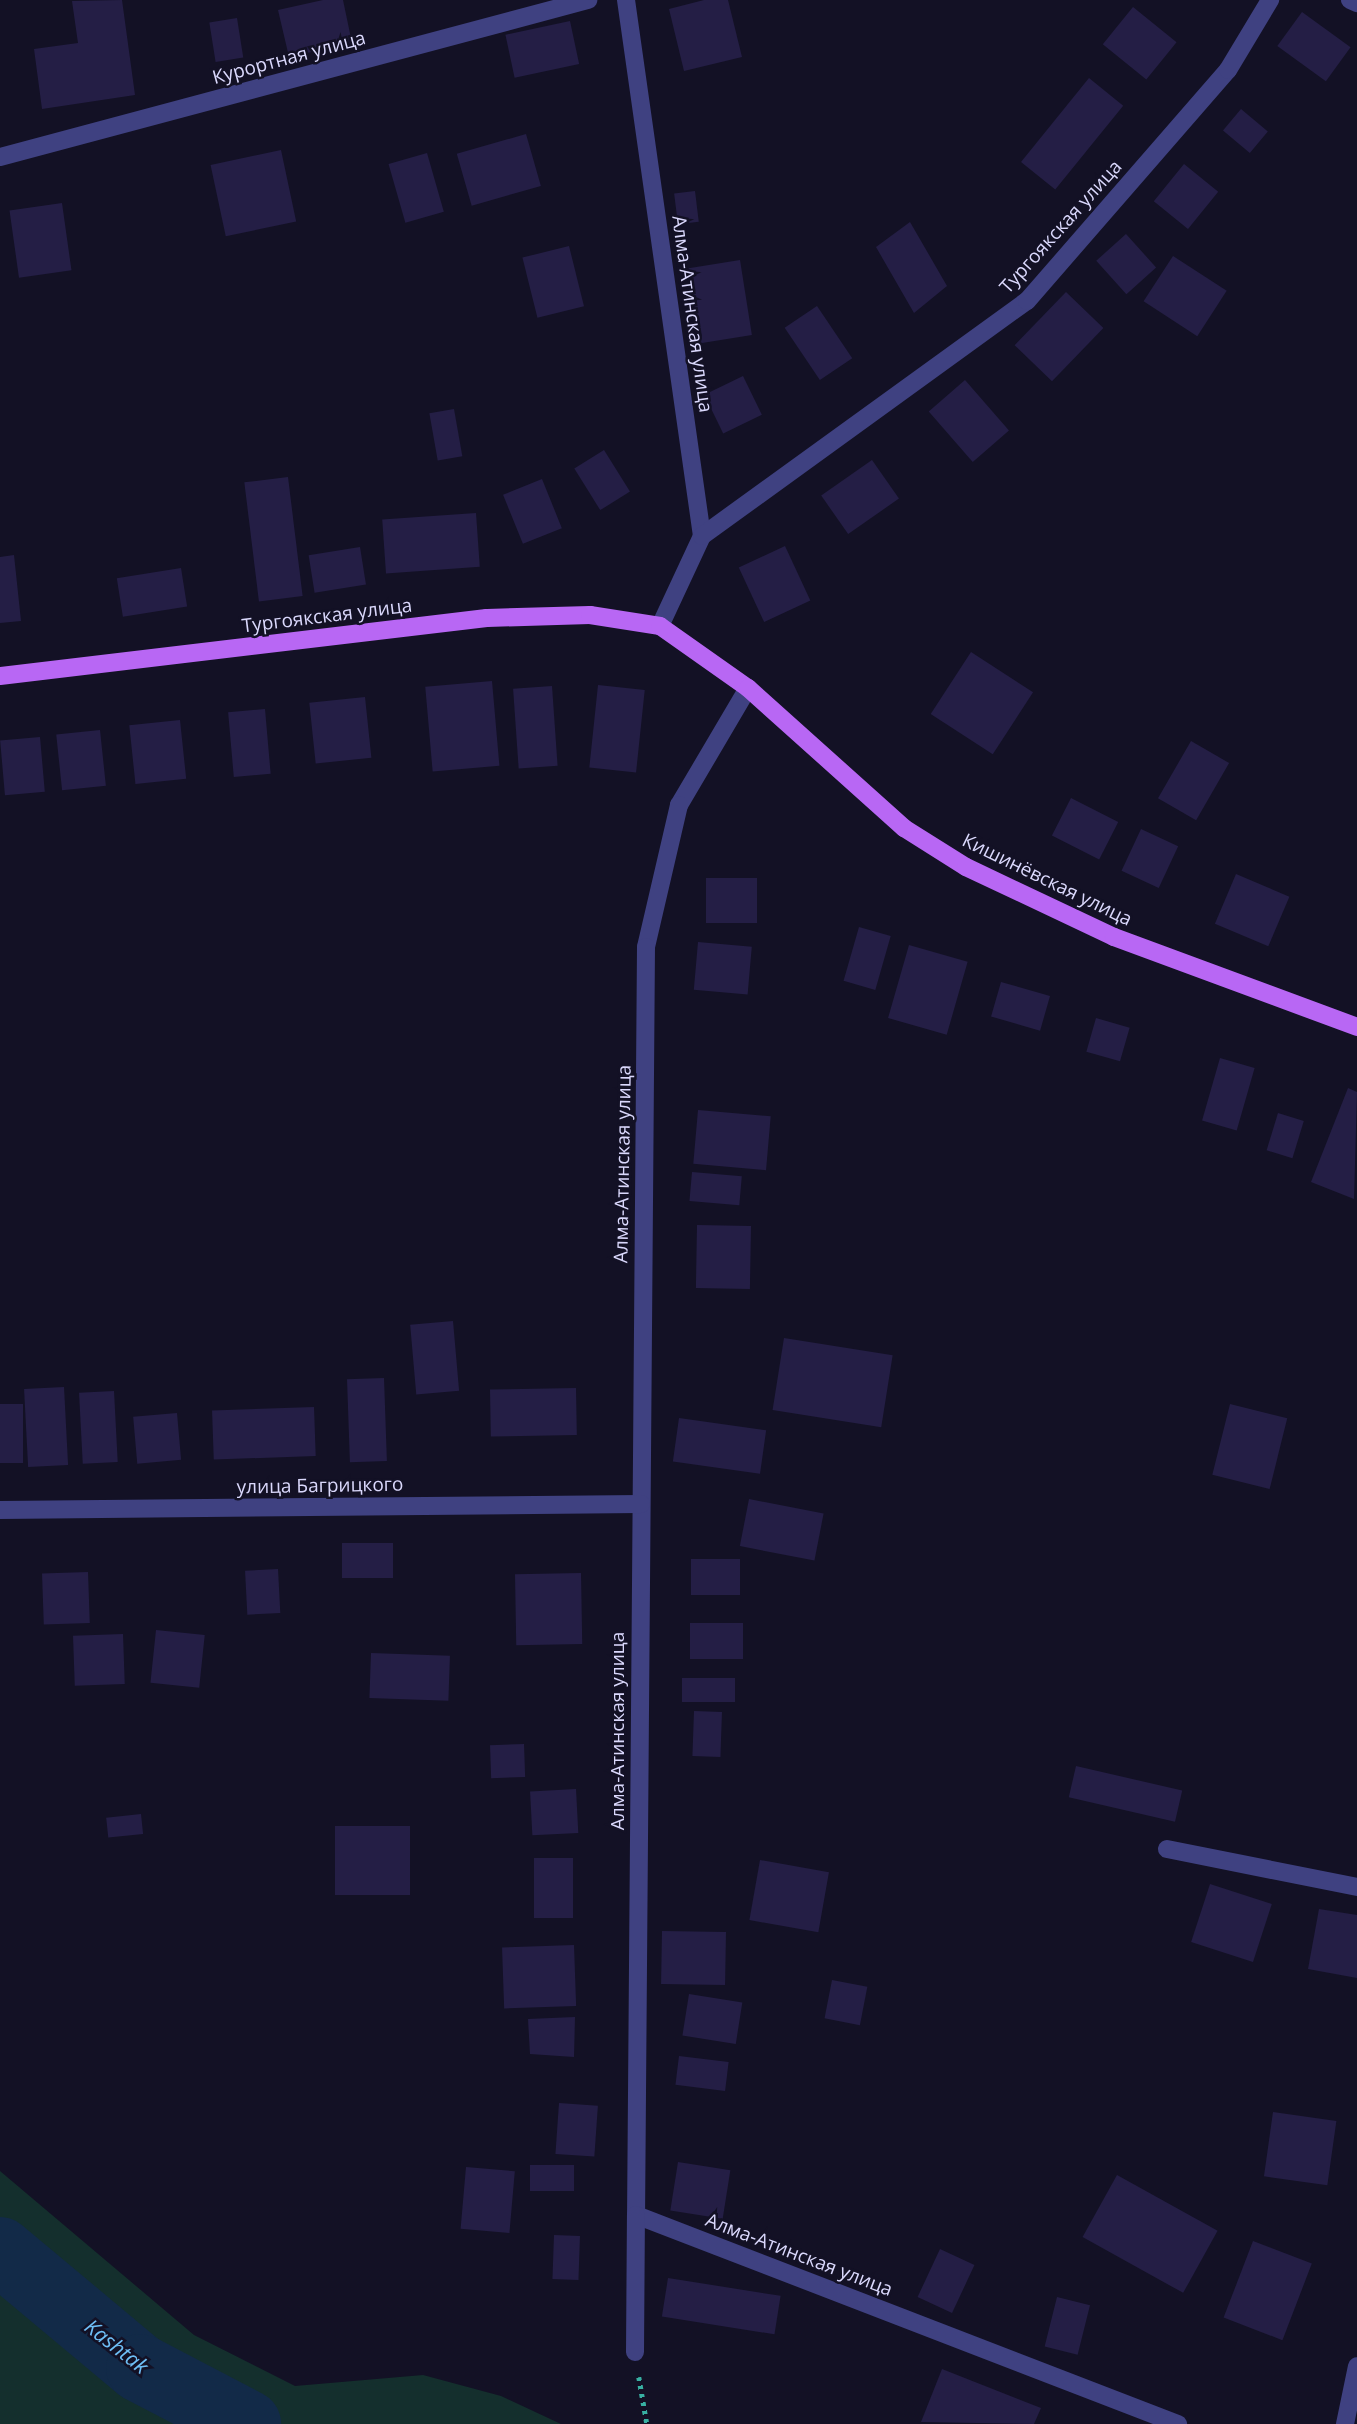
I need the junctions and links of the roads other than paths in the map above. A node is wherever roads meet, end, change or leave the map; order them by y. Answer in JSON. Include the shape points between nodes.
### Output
{"nodes":[{"id":1,"x":588,"y":0,"type":"edge"},
{"id":2,"x":626,"y":0,"type":"edge"},
{"id":3,"x":1270,"y":0,"type":"edge"},
{"id":4,"x":1350,"y":0,"type":"edge"},
{"id":5,"x":1357,"y":4,"type":"edge"},
{"id":6,"x":0,"y":157,"type":"edge"},
{"id":7,"x":702,"y":536,"type":"junction"},
{"id":8,"x":660,"y":626,"type":"junction"},
{"id":9,"x":0,"y":676,"type":"edge"},
{"id":10,"x":748,"y":688,"type":"junction"},
{"id":11,"x":1357,"y":1027,"type":"edge"},
{"id":12,"x":641,"y":1504,"type":"junction"},
{"id":13,"x":0,"y":1510,"type":"edge"},
{"id":14,"x":1167,"y":1849,"type":"dead end"},
{"id":15,"x":1357,"y":1887,"type":"edge"},
{"id":16,"x":636,"y":2215,"type":"junction"},
{"id":17,"x":635,"y":2352,"type":"road end"},
{"id":18,"x":1357,"y":2366,"type":"edge"},
{"id":19,"x":1178,"y":2424,"type":"edge"},
{"id":20,"x":1345,"y":2424,"type":"edge"}],
"edges":[{"from":1,"to":6,"type":"street","name":"Курортная улица"},
{"from":2,"to":7,"type":"street","name":"Алма-Атинская улица"},
{"from":3,"to":7,"type":"street","name":"Тургоякская улица","via":[[1228,70],[1027,301]]},
{"from":4,"to":5,"type":"street"},
{"from":7,"to":8,"type":"street"},
{"from":8,"to":9,"type":"main road","name":"Тургоякская улица","via":[[590,615],[487,618]]},
{"from":8,"to":10,"type":"main road","name":"Кишинёвская улица"},
{"from":10,"to":11,"type":"main road","name":"Кишинёвская улица","via":[[904,828],[966,867],[1114,937]]},
{"from":10,"to":12,"type":"street","name":"Алма-Атинская улица","via":[[679,805],[646,947]]},
{"from":12,"to":13,"type":"street","name":"улица Багрицкого"},
{"from":12,"to":16,"type":"street","name":"Алма-Атинская улица"},
{"from":14,"to":15,"type":"street"},
{"from":16,"to":17,"type":"street"},
{"from":16,"to":19,"type":"street","name":"Алма-Атинская улица"},
{"from":18,"to":20,"type":"street"}]}
